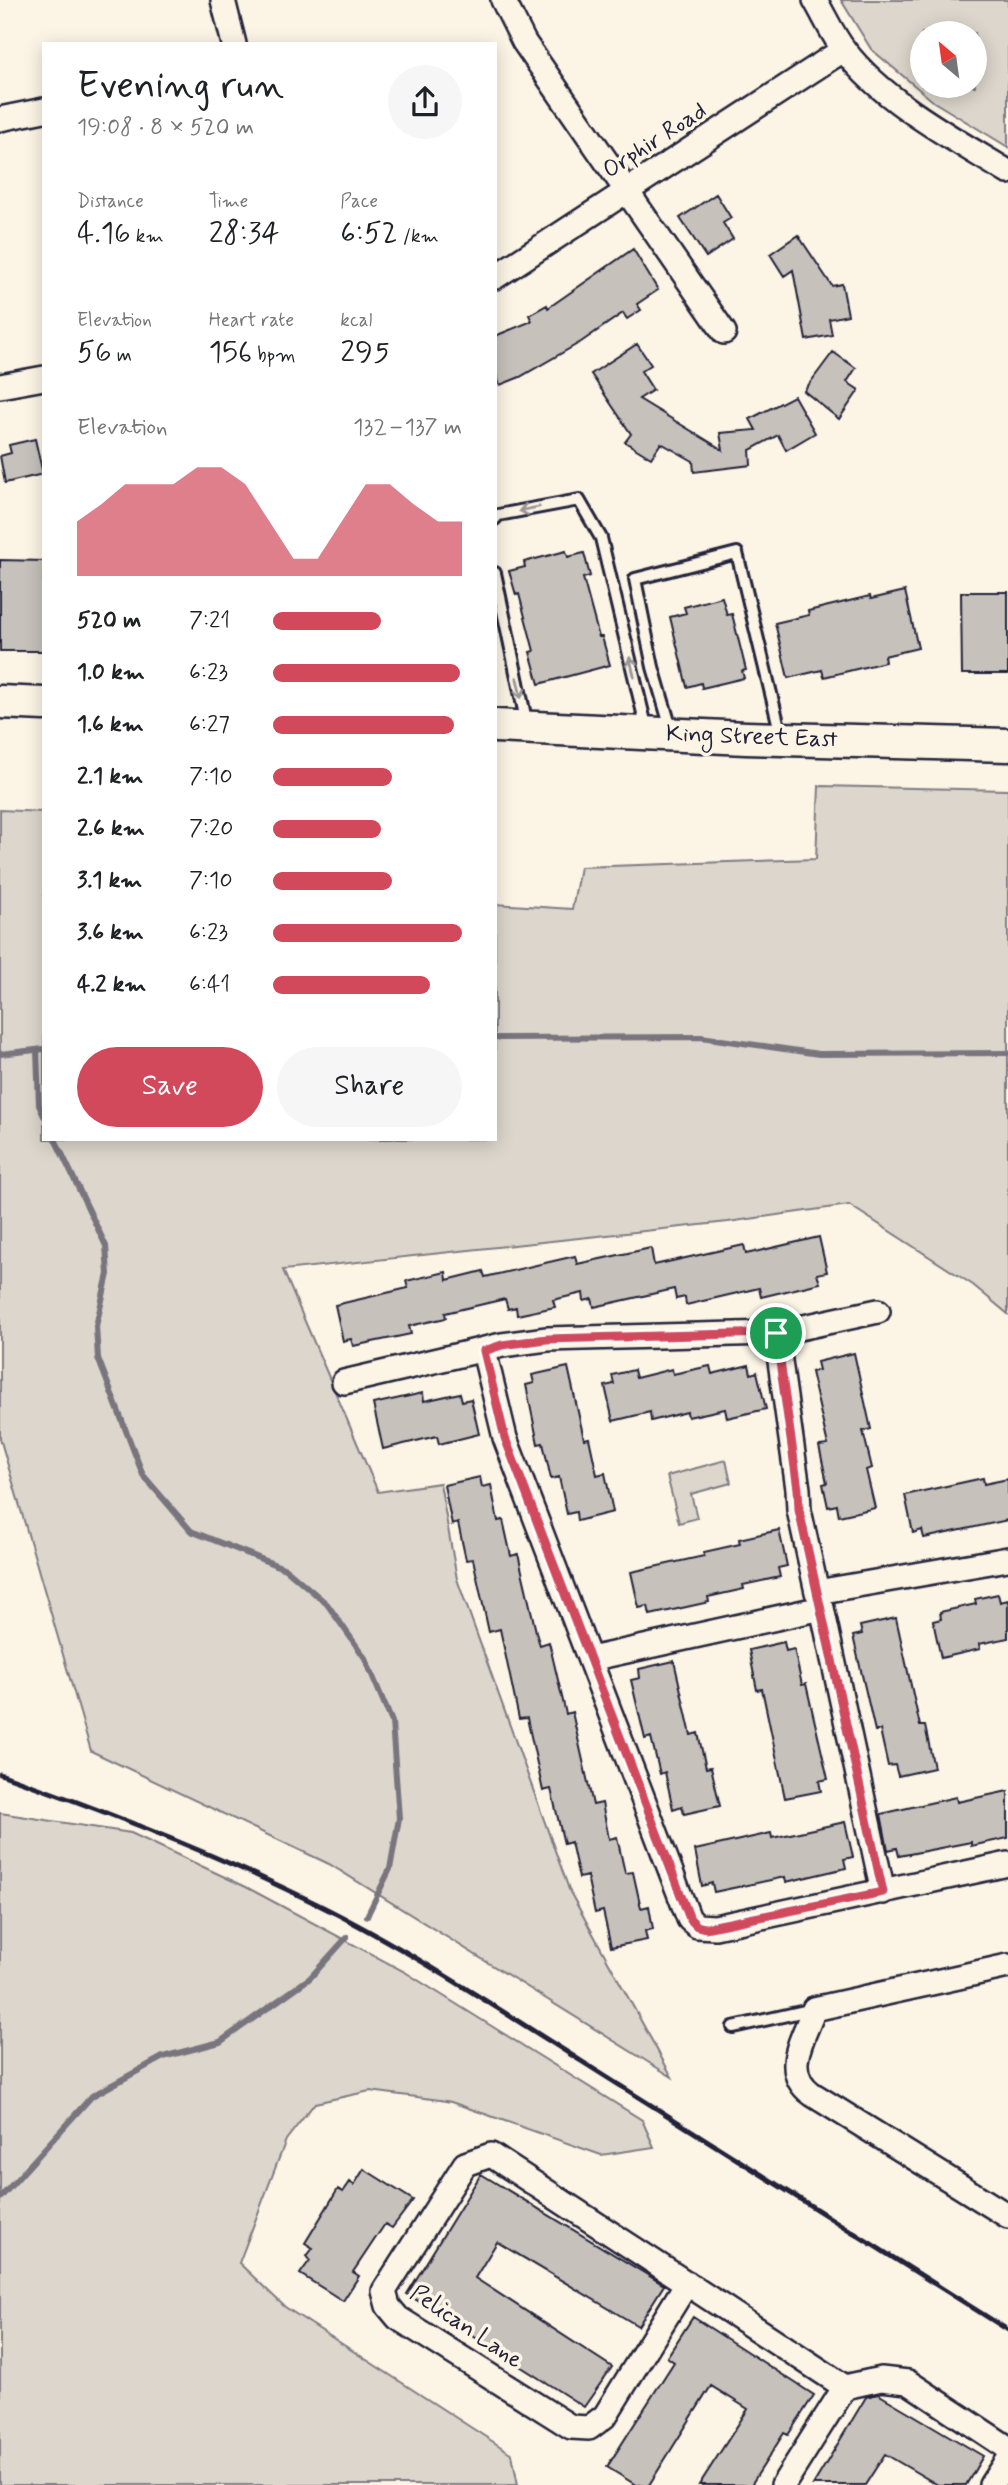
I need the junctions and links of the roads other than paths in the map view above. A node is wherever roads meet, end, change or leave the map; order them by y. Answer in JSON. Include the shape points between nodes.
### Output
{"nodes":[{"id":1,"x":223,"y":0,"type":"edge"},
{"id":2,"x":503,"y":0,"type":"edge"},
{"id":3,"x":815,"y":0,"type":"edge"},
{"id":4,"x":234,"y":42,"type":"edge"},
{"id":5,"x":843,"y":50,"type":"junction"},
{"id":6,"x":42,"y":110,"type":"edge"},
{"id":7,"x":0,"y":119,"type":"edge"},
{"id":8,"x":1008,"y":172,"type":"edge"},
{"id":9,"x":625,"y":192,"type":"junction"},
{"id":10,"x":497,"y":275,"type":"edge"},
{"id":11,"x":724,"y":332,"type":"dead end"},
{"id":12,"x":42,"y":378,"type":"edge"},
{"id":13,"x":0,"y":387,"type":"edge"},
{"id":14,"x":497,"y":516,"type":"edge"},
{"id":15,"x":497,"y":583,"type":"edge"},
{"id":16,"x":0,"y":702,"type":"edge"},
{"id":17,"x":42,"y":704,"type":"edge"},
{"id":18,"x":497,"y":726,"type":"edge"},
{"id":19,"x":527,"y":727,"type":"junction"},
{"id":20,"x":660,"y":734,"type":"junction"},
{"id":21,"x":782,"y":738,"type":"junction"},
{"id":22,"x":1008,"y":745,"type":"edge"},
{"id":23,"x":878,"y":1311,"type":"dead end"},
{"id":24,"x":776,"y":1333,"type":"junction"},
{"id":25,"x":484,"y":1351,"type":"junction"},
{"id":26,"x":344,"y":1382,"type":"dead end"},
{"id":27,"x":1008,"y":1559,"type":"edge"},
{"id":28,"x":819,"y":1600,"type":"junction"},
{"id":29,"x":590,"y":1659,"type":"junction"},
{"id":30,"x":1008,"y":1864,"type":"edge"},
{"id":31,"x":883,"y":1892,"type":"junction"},
{"id":32,"x":1008,"y":1966,"type":"edge"},
{"id":33,"x":814,"y":2009,"type":"junction"},
{"id":34,"x":733,"y":2027,"type":"dead end"},
{"id":35,"x":1008,"y":2216,"type":"edge"},
{"id":36,"x":687,"y":2283,"type":"junction"},
{"id":37,"x":845,"y":2387,"type":"junction"},
{"id":38,"x":1008,"y":2448,"type":"edge"},
{"id":39,"x":1008,"y":2459,"type":"edge"},
{"id":40,"x":783,"y":2485,"type":"edge"},
{"id":41,"x":991,"y":2485,"type":"edge"}],
"edges":[{"from":1,"to":4,"type":"street"},
{"from":2,"to":9,"type":"street","via":[[524,42]]},
{"from":3,"to":5,"type":"street"},
{"from":5,"to":8,"type":"street","via":[[863,73],[917,115]]},
{"from":5,"to":9,"type":"street","name":"Orphir Road"},
{"from":6,"to":7,"type":"street"},
{"from":9,"to":10,"type":"street","name":"Orphir Road"},
{"from":9,"to":11,"type":"street"},
{"from":12,"to":13,"type":"street"},
{"from":20,"to":14,"type":"lane","one_way":true,"via":[[601,538],[579,500]]},
{"from":15,"to":19,"type":"lane","one_way":true},
{"from":16,"to":17,"type":"main road"},
{"from":18,"to":19,"type":"main road","name":"King Street East"},
{"from":19,"to":20,"type":"main road","name":"King Street East"},
{"from":20,"to":21,"type":"main road","name":"King Street East"},
{"from":20,"to":21,"type":"lane","via":[[653,667],[635,579],[737,553]]},
{"from":21,"to":22,"type":"main road","name":"King Street East"},
{"from":23,"to":24,"type":"street"},
{"from":24,"to":25,"type":"street","via":[[547,1339]]},
{"from":24,"to":28,"type":"street","via":[[799,1510]]},
{"from":25,"to":26,"type":"street"},
{"from":25,"to":29,"type":"street","via":[[505,1438]]},
{"from":27,"to":28,"type":"street"},
{"from":28,"to":29,"type":"street"},
{"from":28,"to":31,"type":"street"},
{"from":29,"to":31,"type":"street","via":[[690,1919],[697,1926],[715,1927]]},
{"from":30,"to":31,"type":"street"},
{"from":32,"to":33,"type":"street"},
{"from":33,"to":34,"type":"lane"},
{"from":33,"to":35,"type":"street","via":[[794,2067],[799,2082]]},
{"from":36,"to":36,"type":"street","name":"Pelican Lane","via":[[491,2154],[465,2164],[384,2291],[398,2318],[571,2427],[589,2428],[605,2416]]},
{"from":36,"to":37,"type":"street","name":"Pelican Lane"},
{"from":37,"to":38,"type":"street","via":[[881,2379],[908,2382]]},
{"from":37,"to":40,"type":"street"},
{"from":39,"to":41,"type":"street"}]}
